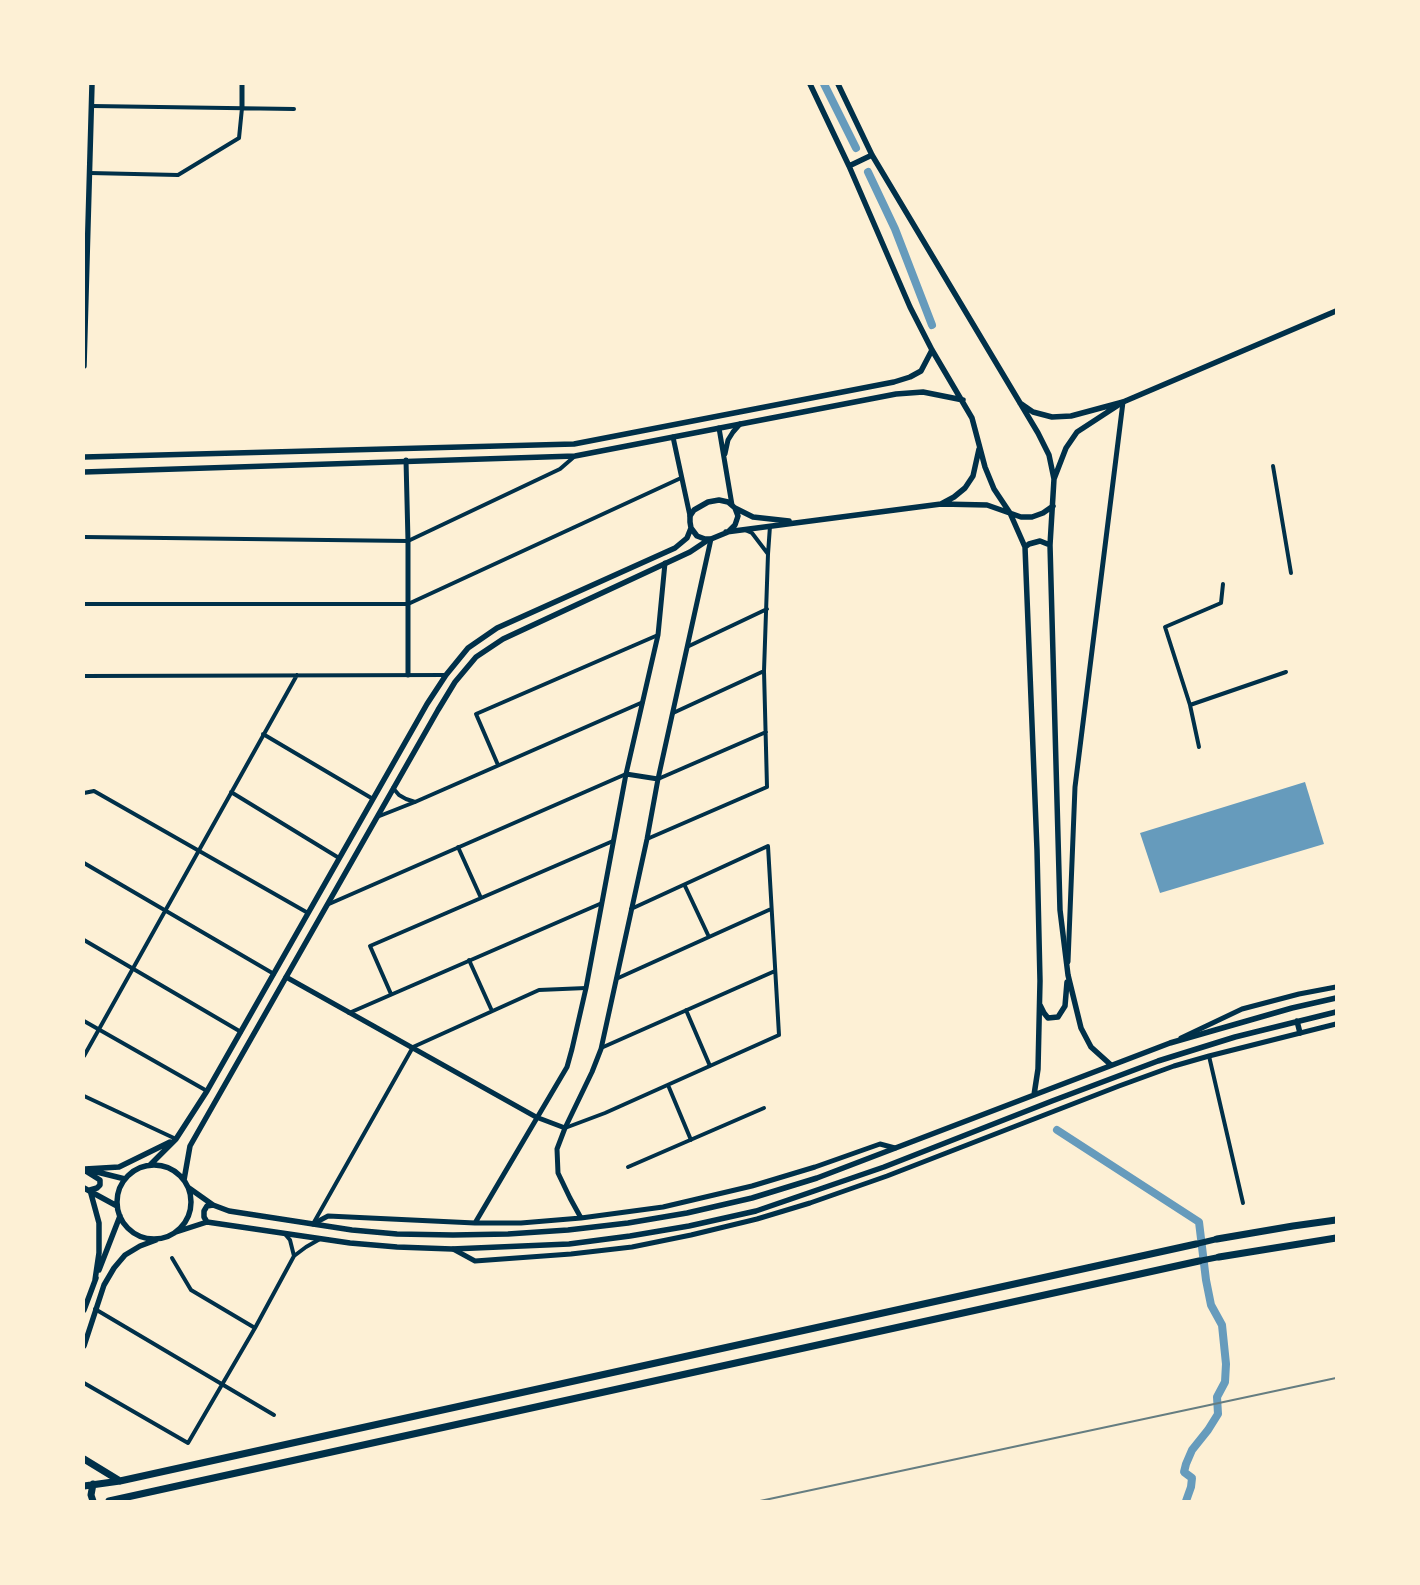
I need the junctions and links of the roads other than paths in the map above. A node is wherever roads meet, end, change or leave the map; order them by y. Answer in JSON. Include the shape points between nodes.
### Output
{"nodes":[{"id":1,"x":92,"y":84,"type":"edge"},
{"id":2,"x":242,"y":84,"type":"edge"},
{"id":3,"x":810,"y":84,"type":"edge"},
{"id":4,"x":838,"y":84,"type":"edge"},
{"id":5,"x":92,"y":106,"type":"junction"},
{"id":6,"x":242,"y":108,"type":"junction"},
{"id":7,"x":294,"y":109,"type":"dead end"},
{"id":8,"x":872,"y":155,"type":"junction"},
{"id":9,"x":849,"y":166,"type":"junction"},
{"id":10,"x":90,"y":173,"type":"junction"},
{"id":11,"x":1336,"y":311,"type":"edge"},
{"id":12,"x":932,"y":350,"type":"junction"},
{"id":13,"x":84,"y":366,"type":"edge"},
{"id":14,"x":962,"y":400,"type":"junction"},
{"id":15,"x":1018,"y":402,"type":"junction"},
{"id":16,"x":1123,"y":402,"type":"junction"},
{"id":17,"x":716,"y":417,"type":"junction"},
{"id":18,"x":740,"y":424,"type":"junction"},
{"id":19,"x":671,"y":426,"type":"junction"},
{"id":20,"x":719,"y":428,"type":"junction"},
{"id":21,"x":673,"y":437,"type":"junction"},
{"id":22,"x":979,"y":447,"type":"junction"},
{"id":23,"x":575,"y":456,"type":"junction"},
{"id":24,"x":84,"y":457,"type":"edge"},
{"id":25,"x":724,"y":457,"type":"junction"},
{"id":26,"x":406,"y":460,"type":"junction"},
{"id":27,"x":1273,"y":466,"type":"dead end"},
{"id":28,"x":84,"y":471,"type":"edge"},
{"id":29,"x":681,"y":478,"type":"junction"},
{"id":30,"x":1054,"y":479,"type":"junction"},
{"id":31,"x":941,"y":504,"type":"junction"},
{"id":32,"x":734,"y":506,"type":"junction"},
{"id":33,"x":1053,"y":506,"type":"junction"},
{"id":34,"x":1010,"y":513,"type":"junction"},
{"id":35,"x":690,"y":516,"type":"junction"},
{"id":36,"x":798,"y":522,"type":"junction"},
{"id":37,"x":770,"y":526,"type":"junction"},
{"id":38,"x":691,"y":528,"type":"junction"},
{"id":39,"x":745,"y":530,"type":"junction"},
{"id":40,"x":726,"y":532,"type":"junction"},
{"id":41,"x":84,"y":537,"type":"edge"},
{"id":42,"x":709,"y":539,"type":"junction"},
{"id":43,"x":408,"y":541,"type":"junction"},
{"id":44,"x":1050,"y":545,"type":"junction"},
{"id":45,"x":1025,"y":548,"type":"junction"},
{"id":46,"x":768,"y":554,"type":"junction"},
{"id":47,"x":661,"y":555,"type":"junction"},
{"id":48,"x":665,"y":563,"type":"junction"},
{"id":49,"x":1291,"y":573,"type":"dead end"},
{"id":50,"x":1223,"y":584,"type":"dead end"},
{"id":51,"x":84,"y":604,"type":"edge"},
{"id":52,"x":408,"y":604,"type":"junction"},
{"id":53,"x":767,"y":609,"type":"junction"},
{"id":54,"x":658,"y":635,"type":"junction"},
{"id":55,"x":688,"y":646,"type":"junction"},
{"id":56,"x":468,"y":648,"type":"junction"},
{"id":57,"x":476,"y":657,"type":"junction"},
{"id":58,"x":764,"y":671,"type":"junction"},
{"id":59,"x":1286,"y":672,"type":"dead end"},
{"id":60,"x":297,"y":674,"type":"junction"},
{"id":61,"x":408,"y":674,"type":"junction"},
{"id":62,"x":446,"y":675,"type":"junction"},
{"id":63,"x":84,"y":676,"type":"edge"},
{"id":64,"x":643,"y":702,"type":"junction"},
{"id":65,"x":1190,"y":705,"type":"junction"},
{"id":66,"x":673,"y":713,"type":"junction"},
{"id":67,"x":766,"y":732,"type":"junction"},
{"id":68,"x":263,"y":734,"type":"junction"},
{"id":69,"x":1199,"y":747,"type":"dead end"},
{"id":70,"x":498,"y":765,"type":"junction"},
{"id":71,"x":626,"y":774,"type":"junction"},
{"id":72,"x":658,"y":779,"type":"junction"},
{"id":73,"x":393,"y":788,"type":"junction"},
{"id":74,"x":231,"y":792,"type":"junction"},
{"id":75,"x":84,"y":793,"type":"edge"},
{"id":76,"x":374,"y":799,"type":"junction"},
{"id":77,"x":415,"y":802,"type":"junction"},
{"id":78,"x":377,"y":816,"type":"junction"},
{"id":79,"x":647,"y":838,"type":"junction"},
{"id":80,"x":613,"y":841,"type":"junction"},
{"id":81,"x":458,"y":847,"type":"junction"},
{"id":82,"x":198,"y":850,"type":"junction"},
{"id":83,"x":340,"y":858,"type":"junction"},
{"id":84,"x":84,"y":863,"type":"edge"},
{"id":85,"x":684,"y":886,"type":"junction"},
{"id":86,"x":481,"y":898,"type":"junction"},
{"id":87,"x":602,"y":902,"type":"junction"},
{"id":88,"x":326,"y":905,"type":"junction"},
{"id":89,"x":631,"y":909,"type":"junction"},
{"id":90,"x":771,"y":909,"type":"junction"},
{"id":91,"x":166,"y":911,"type":"junction"},
{"id":92,"x":308,"y":913,"type":"junction"},
{"id":93,"x":709,"y":937,"type":"junction"},
{"id":94,"x":84,"y":940,"type":"edge"},
{"id":95,"x":469,"y":960,"type":"junction"},
{"id":96,"x":133,"y":969,"type":"junction"},
{"id":97,"x":775,"y":971,"type":"junction"},
{"id":98,"x":274,"y":974,"type":"junction"},
{"id":99,"x":1068,"y":975,"type":"junction"},
{"id":100,"x":286,"y":977,"type":"junction"},
{"id":101,"x":616,"y":980,"type":"junction"},
{"id":102,"x":1336,"y":986,"type":"edge"},
{"id":103,"x":586,"y":988,"type":"junction"},
{"id":104,"x":391,"y":994,"type":"junction"},
{"id":105,"x":1336,"y":998,"type":"edge"},
{"id":106,"x":1040,"y":1003,"type":"junction"},
{"id":107,"x":686,"y":1010,"type":"junction"},
{"id":108,"x":492,"y":1011,"type":"junction"},
{"id":109,"x":1336,"y":1012,"type":"edge"},
{"id":110,"x":349,"y":1013,"type":"junction"},
{"id":111,"x":1297,"y":1020,"type":"junction"},
{"id":112,"x":84,"y":1021,"type":"edge"},
{"id":113,"x":1336,"y":1024,"type":"edge"},
{"id":114,"x":99,"y":1029,"type":"junction"},
{"id":115,"x":241,"y":1032,"type":"junction"},
{"id":116,"x":1300,"y":1033,"type":"junction"},
{"id":117,"x":1170,"y":1043,"type":"junction"},
{"id":118,"x":413,"y":1047,"type":"junction"},
{"id":119,"x":601,"y":1048,"type":"junction"},
{"id":120,"x":84,"y":1056,"type":"edge"},
{"id":121,"x":1209,"y":1056,"type":"junction"},
{"id":122,"x":1111,"y":1065,"type":"junction"},
{"id":123,"x":710,"y":1066,"type":"junction"},
{"id":124,"x":668,"y":1085,"type":"junction"},
{"id":125,"x":207,"y":1091,"type":"junction"},
{"id":126,"x":1034,"y":1095,"type":"junction"},
{"id":127,"x":84,"y":1096,"type":"edge"},
{"id":128,"x":764,"y":1108,"type":"dead end"},
{"id":129,"x":536,"y":1117,"type":"junction"},
{"id":130,"x":565,"y":1128,"type":"junction"},
{"id":131,"x":176,"y":1139,"type":"junction"},
{"id":132,"x":691,"y":1140,"type":"junction"},
{"id":133,"x":895,"y":1148,"type":"junction"},
{"id":134,"x":150,"y":1165,"type":"junction"},
{"id":135,"x":628,"y":1167,"type":"dead end"},
{"id":136,"x":884,"y":1168,"type":"junction"},
{"id":137,"x":84,"y":1169,"type":"edge"},
{"id":138,"x":887,"y":1176,"type":"junction"},
{"id":139,"x":125,"y":1179,"type":"junction"},
{"id":140,"x":184,"y":1180,"type":"junction"},
{"id":141,"x":189,"y":1188,"type":"junction"},
{"id":142,"x":87,"y":1189,"type":"edge"},
{"id":143,"x":1243,"y":1203,"type":"dead end"},
{"id":144,"x":213,"y":1205,"type":"junction"},
{"id":145,"x":117,"y":1206,"type":"junction"},
{"id":146,"x":120,"y":1216,"type":"junction"},
{"id":147,"x":581,"y":1218,"type":"junction"},
{"id":148,"x":1336,"y":1220,"type":"edge"},
{"id":149,"x":207,"y":1222,"type":"junction"},
{"id":150,"x":475,"y":1223,"type":"junction"},
{"id":151,"x":313,"y":1224,"type":"junction"},
{"id":152,"x":176,"y":1232,"type":"junction"},
{"id":153,"x":285,"y":1234,"type":"junction"},
{"id":154,"x":161,"y":1238,"type":"junction"},
{"id":155,"x":1336,"y":1238,"type":"edge"},
{"id":156,"x":320,"y":1239,"type":"junction"},
{"id":157,"x":1217,"y":1239,"type":"joint"},
{"id":158,"x":1196,"y":1244,"type":"joint"},
{"id":159,"x":452,"y":1249,"type":"junction"},
{"id":160,"x":294,"y":1256,"type":"junction"},
{"id":161,"x":1219,"y":1257,"type":"joint"},
{"id":162,"x":172,"y":1258,"type":"dead end"},
{"id":163,"x":1200,"y":1261,"type":"joint"},
{"id":164,"x":95,"y":1280,"type":"junction"},
{"id":165,"x":84,"y":1307,"type":"edge"},
{"id":166,"x":95,"y":1309,"type":"junction"},
{"id":167,"x":256,"y":1328,"type":"junction"},
{"id":168,"x":84,"y":1346,"type":"edge"},
{"id":169,"x":84,"y":1383,"type":"edge"},
{"id":170,"x":223,"y":1384,"type":"junction"},
{"id":171,"x":274,"y":1415,"type":"dead end"},
{"id":172,"x":84,"y":1459,"type":"edge"},
{"id":173,"x":120,"y":1481,"type":"junction"},
{"id":174,"x":93,"y":1484,"type":"junction"},
{"id":175,"x":84,"y":1486,"type":"edge"},
{"id":176,"x":93,"y":1501,"type":"edge"},
{"id":177,"x":109,"y":1501,"type":"edge"}],
"edges":[{"from":1,"to":5,"type":"main road"},
{"from":2,"to":6,"type":"street"},
{"from":3,"to":9,"type":"main road"},
{"from":4,"to":8,"type":"main road"},
{"from":5,"to":6,"type":"street"},
{"from":5,"to":10,"type":"main road"},
{"from":6,"to":7,"type":"street"},
{"from":6,"to":10,"type":"street","via":[[240,138],[178,174]]},
{"from":8,"to":9,"type":"main road"},
{"from":8,"to":15,"type":"main road"},
{"from":9,"to":12,"type":"main road"},
{"from":10,"to":13,"type":"main road"},
{"from":11,"to":16,"type":"main road"},
{"from":12,"to":14,"type":"main road"},
{"from":12,"to":17,"type":"main road","via":[[921,372],[894,382]]},
{"from":14,"to":18,"type":"main road","via":[[923,392],[896,394]]},
{"from":14,"to":22,"type":"main road","via":[[972,418]]},
{"from":15,"to":16,"type":"main road","via":[[1033,412],[1052,417],[1071,416]]},
{"from":15,"to":30,"type":"main road","via":[[1049,455]]},
{"from":16,"to":30,"type":"main road","via":[[1077,432],[1066,448]]},
{"from":16,"to":99,"type":"street","via":[[1075,787]]},
{"from":17,"to":19,"type":"main road"},
{"from":17,"to":20,"type":"main road"},
{"from":18,"to":20,"type":"main road"},
{"from":18,"to":25,"type":"street","via":[[728,440]]},
{"from":19,"to":21,"type":"main road"},
{"from":19,"to":24,"type":"main road","via":[[574,444]]},
{"from":20,"to":21,"type":"main road"},
{"from":20,"to":25,"type":"street"},
{"from":21,"to":23,"type":"main road"},
{"from":21,"to":29,"type":"street"},
{"from":22,"to":31,"type":"main road","via":[[973,476],[965,488]]},
{"from":22,"to":34,"type":"main road","via":[[994,490]]},
{"from":23,"to":26,"type":"main road"},
{"from":23,"to":43,"type":"street","via":[[560,469]]},
{"from":24,"to":28,"type":"main road"},
{"from":25,"to":32,"type":"street"},
{"from":26,"to":28,"type":"main road"},
{"from":26,"to":43,"type":"street"},
{"from":27,"to":49,"type":"street"},
{"from":29,"to":35,"type":"street"},
{"from":29,"to":52,"type":"street"},
{"from":30,"to":33,"type":"main road"},
{"from":31,"to":34,"type":"main road","via":[[986,505]]},
{"from":31,"to":36,"type":"main road"},
{"from":32,"to":35,"type":"main road","via":[[719,500],[708,502]]},
{"from":32,"to":36,"type":"main road","via":[[753,517]]},
{"from":32,"to":40,"type":"main road","via":[[737,522]]},
{"from":33,"to":34,"type":"main road","via":[[1032,517]]},
{"from":33,"to":44,"type":"main road"},
{"from":34,"to":45,"type":"main road"},
{"from":35,"to":38,"type":"main road"},
{"from":36,"to":37,"type":"main road"},
{"from":37,"to":39,"type":"main road"},
{"from":37,"to":46,"type":"street"},
{"from":38,"to":42,"type":"main road","via":[[697,536]]},
{"from":38,"to":47,"type":"main road","via":[[682,543]]},
{"from":39,"to":40,"type":"main road"},
{"from":39,"to":46,"type":"street","via":[[752,533]]},
{"from":40,"to":42,"type":"main road"},
{"from":41,"to":43,"type":"street"},
{"from":42,"to":48,"type":"main road"},
{"from":42,"to":55,"type":"street"},
{"from":43,"to":52,"type":"street"},
{"from":44,"to":45,"type":"main road","via":[[1040,541]]},
{"from":44,"to":99,"type":"main road","via":[[1060,910]]},
{"from":45,"to":106,"type":"main road"},
{"from":46,"to":53,"type":"street"},
{"from":47,"to":48,"type":"main road"},
{"from":47,"to":56,"type":"main road","via":[[497,628]]},
{"from":48,"to":54,"type":"street"},
{"from":48,"to":57,"type":"main road","via":[[503,639]]},
{"from":50,"to":65,"type":"street","via":[[1221,603],[1165,627]]},
{"from":51,"to":52,"type":"street"},
{"from":52,"to":61,"type":"street"},
{"from":53,"to":55,"type":"street"},
{"from":53,"to":58,"type":"street"},
{"from":54,"to":64,"type":"street"},
{"from":54,"to":70,"type":"street","via":[[476,714]]},
{"from":55,"to":66,"type":"street"},
{"from":56,"to":57,"type":"main road"},
{"from":56,"to":62,"type":"main road"},
{"from":57,"to":73,"type":"main road","via":[[446,696]]},
{"from":58,"to":66,"type":"street"},
{"from":58,"to":67,"type":"street"},
{"from":59,"to":65,"type":"street"},
{"from":60,"to":61,"type":"street"},
{"from":60,"to":63,"type":"street"},
{"from":60,"to":68,"type":"street"},
{"from":61,"to":62,"type":"street"},
{"from":62,"to":76,"type":"main road"},
{"from":64,"to":70,"type":"street"},
{"from":64,"to":71,"type":"street"},
{"from":65,"to":69,"type":"street"},
{"from":66,"to":72,"type":"street"},
{"from":67,"to":72,"type":"street"},
{"from":67,"to":79,"type":"street","via":[[767,786]]},
{"from":68,"to":74,"type":"street"},
{"from":68,"to":76,"type":"street"},
{"from":70,"to":77,"type":"street"},
{"from":71,"to":72,"type":"street"},
{"from":71,"to":80,"type":"street"},
{"from":71,"to":81,"type":"street"},
{"from":72,"to":79,"type":"street"},
{"from":73,"to":77,"type":"street","via":[[406,800]]},
{"from":73,"to":78,"type":"main road"},
{"from":74,"to":82,"type":"street"},
{"from":74,"to":83,"type":"street"},
{"from":75,"to":82,"type":"street","via":[[94,791]]},
{"from":76,"to":83,"type":"main road"},
{"from":77,"to":78,"type":"street"},
{"from":78,"to":88,"type":"main road"},
{"from":79,"to":89,"type":"street"},
{"from":80,"to":86,"type":"street"},
{"from":80,"to":87,"type":"street"},
{"from":81,"to":86,"type":"street"},
{"from":81,"to":88,"type":"street"},
{"from":82,"to":91,"type":"street"},
{"from":82,"to":92,"type":"street"},
{"from":83,"to":92,"type":"main road"},
{"from":84,"to":91,"type":"street"},
{"from":85,"to":89,"type":"street"},
{"from":85,"to":90,"type":"street","via":[[768,846]]},
{"from":85,"to":93,"type":"street"},
{"from":86,"to":104,"type":"street","via":[[370,946]]},
{"from":87,"to":95,"type":"street"},
{"from":87,"to":103,"type":"street"},
{"from":88,"to":100,"type":"main road"},
{"from":89,"to":101,"type":"street"},
{"from":90,"to":93,"type":"street"},
{"from":90,"to":97,"type":"street"},
{"from":91,"to":96,"type":"street"},
{"from":91,"to":98,"type":"street"},
{"from":92,"to":98,"type":"main road"},
{"from":93,"to":101,"type":"street"},
{"from":94,"to":96,"type":"street"},
{"from":95,"to":104,"type":"street"},
{"from":95,"to":108,"type":"street"},
{"from":96,"to":114,"type":"street"},
{"from":96,"to":115,"type":"street"},
{"from":97,"to":107,"type":"street"},
{"from":97,"to":123,"type":"street","via":[[779,1035]]},
{"from":98,"to":115,"type":"main road"},
{"from":99,"to":106,"type":"main road","via":[[1065,1006],[1058,1017],[1048,1018]]},
{"from":99,"to":122,"type":"main road","via":[[1081,1028],[1091,1047]]},
{"from":100,"to":110,"type":"street"},
{"from":100,"to":140,"type":"main road","via":[[190,1146]]},
{"from":101,"to":119,"type":"street"},
{"from":102,"to":117,"type":"street","via":[[1242,1009]]},
{"from":103,"to":108,"type":"street","via":[[539,990]]},
{"from":103,"to":129,"type":"street","via":[[567,1067]]},
{"from":104,"to":110,"type":"street"},
{"from":105,"to":117,"type":"main road"},
{"from":106,"to":126,"type":"main road"},
{"from":107,"to":119,"type":"street"},
{"from":107,"to":123,"type":"street"},
{"from":108,"to":118,"type":"street"},
{"from":109,"to":111,"type":"main road"},
{"from":110,"to":118,"type":"street"},
{"from":111,"to":116,"type":"main road"},
{"from":111,"to":136,"type":"main road","via":[[1150,1064]]},
{"from":112,"to":114,"type":"street"},
{"from":113,"to":116,"type":"street"},
{"from":114,"to":120,"type":"street"},
{"from":114,"to":125,"type":"street"},
{"from":115,"to":125,"type":"main road"},
{"from":116,"to":121,"type":"street"},
{"from":117,"to":122,"type":"main road"},
{"from":118,"to":129,"type":"street"},
{"from":118,"to":151,"type":"street"},
{"from":119,"to":130,"type":"street"},
{"from":121,"to":138,"type":"street","via":[[1119,1086]]},
{"from":121,"to":143,"type":"street"},
{"from":122,"to":126,"type":"main road"},
{"from":123,"to":124,"type":"street"},
{"from":124,"to":130,"type":"street"},
{"from":124,"to":132,"type":"street"},
{"from":125,"to":131,"type":"main road"},
{"from":126,"to":133,"type":"main road"},
{"from":127,"to":131,"type":"street"},
{"from":128,"to":132,"type":"street"},
{"from":129,"to":130,"type":"street"},
{"from":129,"to":150,"type":"street"},
{"from":130,"to":147,"type":"street","via":[[558,1150],[558,1173]]},
{"from":131,"to":134,"type":"main road"},
{"from":131,"to":137,"type":"main road","via":[[119,1167]]},
{"from":132,"to":135,"type":"street"},
{"from":133,"to":147,"type":"street","via":[[880,1144],[752,1186],[663,1207]]},
{"from":133,"to":151,"type":"main road","via":[[817,1178],[752,1198],[628,1223],[568,1230],[453,1235],[370,1231]]},
{"from":134,"to":139,"type":"main road","via":[[132,1172]]},
{"from":134,"to":140,"type":"main road","via":[[169,1168]]},
{"from":136,"to":138,"type":"main road"},
{"from":136,"to":159,"type":"main road","via":[[756,1211],[689,1226],[569,1244]]},
{"from":137,"to":139,"type":"main road"},
{"from":137,"to":142,"type":"main road","via":[[100,1180],[97,1188]]},
{"from":138,"to":159,"type":"street","via":[[758,1219],[632,1247],[475,1261]]},
{"from":139,"to":145,"type":"main road","via":[[120,1187]]},
{"from":140,"to":141,"type":"main road"},
{"from":141,"to":144,"type":"main road"},
{"from":141,"to":152,"type":"main road","via":[[191,1207],[188,1217]]},
{"from":142,"to":145,"type":"main road"},
{"from":142,"to":164,"type":"main road","via":[[96,1209],[100,1230]]},
{"from":144,"to":149,"type":"main road","via":[[204,1211]]},
{"from":144,"to":151,"type":"main road","via":[[229,1211]]},
{"from":145,"to":146,"type":"main road"},
{"from":146,"to":154,"type":"main road","via":[[124,1224],[140,1236]]},
{"from":146,"to":164,"type":"main road"},
{"from":147,"to":150,"type":"street"},
{"from":148,"to":157,"type":"highway"},
{"from":149,"to":152,"type":"main road"},
{"from":149,"to":153,"type":"main road"},
{"from":150,"to":151,"type":"street","via":[[328,1216]]},
{"from":152,"to":154,"type":"main road"},
{"from":153,"to":156,"type":"main road"},
{"from":153,"to":160,"type":"street"},
{"from":154,"to":166,"type":"main road","via":[[125,1255],[104,1285]]},
{"from":155,"to":161,"type":"highway"},
{"from":156,"to":159,"type":"main road"},
{"from":156,"to":160,"type":"street"},
{"from":157,"to":158,"type":"main road"},
{"from":158,"to":173,"type":"highway"},
{"from":160,"to":167,"type":"street"},
{"from":161,"to":163,"type":"main road"},
{"from":162,"to":167,"type":"street","via":[[191,1290]]},
{"from":163,"to":177,"type":"highway"},
{"from":164,"to":165,"type":"main road"},
{"from":166,"to":168,"type":"main road"},
{"from":166,"to":170,"type":"street"},
{"from":167,"to":170,"type":"street"},
{"from":169,"to":170,"type":"street","via":[[188,1443]]},
{"from":170,"to":171,"type":"street"},
{"from":172,"to":173,"type":"highway"},
{"from":173,"to":174,"type":"highway"},
{"from":174,"to":175,"type":"highway"},
{"from":174,"to":176,"type":"highway"}]}
